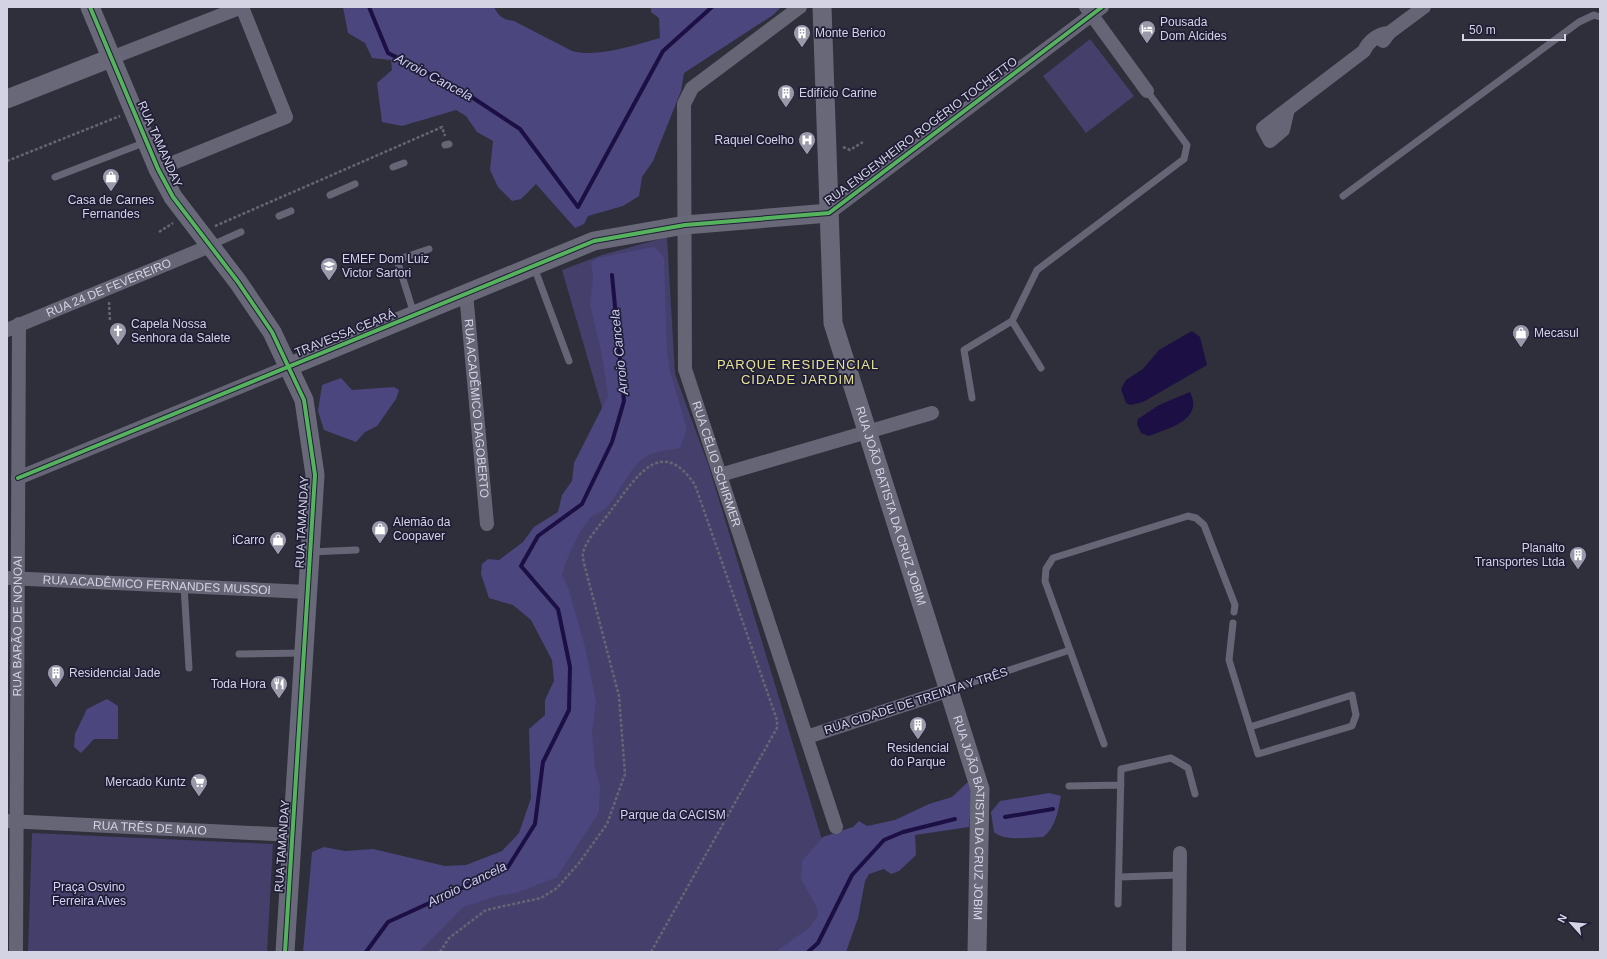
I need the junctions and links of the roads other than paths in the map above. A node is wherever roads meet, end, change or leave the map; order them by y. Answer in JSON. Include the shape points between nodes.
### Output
{"nodes":[{"id":1,"x":90,"y":7,"type":"edge"},
{"id":2,"x":242,"y":7,"type":"edge"},
{"id":3,"x":800,"y":7,"type":"edge"},
{"id":4,"x":822,"y":7,"type":"edge"},
{"id":5,"x":1424,"y":7,"type":"edge"},
{"id":6,"x":1093,"y":10,"type":"edge"},
{"id":7,"x":1600,"y":17,"type":"edge"},
{"id":8,"x":111,"y":58,"type":"junction"},
{"id":9,"x":1147,"y":91,"type":"joint"},
{"id":10,"x":7,"y":99,"type":"edge"},
{"id":11,"x":1288,"y":109,"type":"dead end"},
{"id":12,"x":146,"y":142,"type":"junction"},
{"id":13,"x":404,"y":163,"type":"dead end"},
{"id":14,"x":393,"y":167,"type":"dead end"},
{"id":15,"x":158,"y":169,"type":"junction"},
{"id":16,"x":55,"y":177,"type":"dead end"},
{"id":17,"x":355,"y":184,"type":"dead end"},
{"id":18,"x":330,"y":195,"type":"dead end"},
{"id":19,"x":1343,"y":196,"type":"dead end"},
{"id":20,"x":291,"y":211,"type":"dead end"},
{"id":21,"x":829,"y":213,"type":"junction"},
{"id":22,"x":278,"y":216,"type":"dead end"},
{"id":23,"x":685,"y":225,"type":"junction"},
{"id":24,"x":241,"y":232,"type":"dead end"},
{"id":25,"x":205,"y":239,"type":"junction"},
{"id":26,"x":429,"y":249,"type":"dead end"},
{"id":27,"x":534,"y":265,"type":"junction"},
{"id":28,"x":466,"y":293,"type":"junction"},
{"id":29,"x":414,"y":316,"type":"junction"},
{"id":30,"x":1012,"y":321,"type":"junction"},
{"id":31,"x":13,"y":327,"type":"edge"},
{"id":32,"x":569,"y":361,"type":"dead end"},
{"id":33,"x":288,"y":367,"type":"junction"},
{"id":34,"x":1041,"y":368,"type":"dead end"},
{"id":35,"x":972,"y":398,"type":"dead end"},
{"id":36,"x":932,"y":412,"type":"dead end"},
{"id":37,"x":867,"y":432,"type":"junction"},
{"id":38,"x":720,"y":474,"type":"junction"},
{"id":39,"x":18,"y":478,"type":"junction"},
{"id":40,"x":487,"y":524,"type":"dead end"},
{"id":41,"x":356,"y":550,"type":"dead end"},
{"id":42,"x":310,"y":552,"type":"junction"},
{"id":43,"x":13,"y":578,"type":"edge"},
{"id":44,"x":184,"y":586,"type":"junction"},
{"id":45,"x":308,"y":592,"type":"junction"},
{"id":46,"x":1234,"y":612,"type":"dead end"},
{"id":47,"x":1233,"y":623,"type":"dead end"},
{"id":48,"x":1070,"y":650,"type":"junction"},
{"id":49,"x":304,"y":653,"type":"junction"},
{"id":50,"x":239,"y":654,"type":"dead end"},
{"id":51,"x":189,"y":668,"type":"dead end"},
{"id":52,"x":949,"y":690,"type":"junction"},
{"id":53,"x":1250,"y":727,"type":"junction"},
{"id":54,"x":807,"y":737,"type":"junction"},
{"id":55,"x":1104,"y":744,"type":"dead end"},
{"id":56,"x":1121,"y":785,"type":"junction"},
{"id":57,"x":1069,"y":786,"type":"dead end"},
{"id":58,"x":1195,"y":794,"type":"dead end"},
{"id":59,"x":12,"y":821,"type":"edge"},
{"id":60,"x":836,"y":828,"type":"dead end"},
{"id":61,"x":293,"y":835,"type":"junction"},
{"id":62,"x":1180,"y":853,"type":"dead end"},
{"id":63,"x":1180,"y":875,"type":"junction"},
{"id":64,"x":1119,"y":877,"type":"junction"},
{"id":65,"x":1118,"y":904,"type":"dead end"},
{"id":66,"x":16,"y":952,"type":"edge"},
{"id":67,"x":285,"y":952,"type":"edge"},
{"id":68,"x":977,"y":952,"type":"edge"},
{"id":69,"x":1179,"y":952,"type":"edge"}],
"edges":[{"from":1,"to":8,"type":"street","name":"RUA TAMANDAY"},
{"from":2,"to":8,"type":"street"},
{"from":2,"to":15,"type":"street","via":[[286,117]]},
{"from":3,"to":23,"type":"street","name":"RUA CÉLIO SCHIRMER","via":[[692,88],[684,104]]},
{"from":4,"to":21,"type":"street","name":"RUA JOÃO BATISTA DA CRUZ JOBIM"},
{"from":5,"to":11,"type":"street","via":[[1389,33],[1383,33],[1367,44],[1364,51]]},
{"from":6,"to":9,"type":"street"},
{"from":6,"to":21,"type":"street","name":"RUA ENGENHEIRO ROGÉRIO TOCHETTO"},
{"from":7,"to":19,"type":"lane","via":[[1594,15],[1579,22]]},
{"from":8,"to":10,"type":"street"},
{"from":8,"to":12,"type":"street","name":"RUA TAMANDAY"},
{"from":9,"to":30,"type":"lane","via":[[1187,145],[1184,159],[1036,270]]},
{"from":12,"to":15,"type":"street","name":"RUA TAMANDAY"},
{"from":12,"to":16,"type":"lane"},
{"from":13,"to":14,"type":"lane"},
{"from":15,"to":25,"type":"street","name":"RUA TAMANDAY","via":[[173,197]]},
{"from":17,"to":18,"type":"lane"},
{"from":20,"to":22,"type":"lane"},
{"from":21,"to":23,"type":"street","name":"RUA ENGENHEIRO ROGÉRIO TOCHETTO"},
{"from":21,"to":37,"type":"street","name":"RUA JOÃO BATISTA DA CRUZ JOBIM","via":[[832,323]]},
{"from":23,"to":27,"type":"street","name":"TRAVESSA CEARÁ","via":[[594,242]]},
{"from":23,"to":38,"type":"street","name":"RUA CÉLIO SCHIRMER","via":[[685,369]]},
{"from":24,"to":25,"type":"lane"},
{"from":25,"to":31,"type":"street","name":"RUA 24 DE FEVEREIRO","via":[[105,289]]},
{"from":25,"to":33,"type":"street","name":"RUA TAMANDAY","via":[[272,332]]},
{"from":26,"to":29,"type":"lane","via":[[397,260]]},
{"from":27,"to":28,"type":"street","name":"TRAVESSA CEARÁ"},
{"from":27,"to":32,"type":"lane"},
{"from":28,"to":29,"type":"street","name":"TRAVESSA CEARÁ"},
{"from":28,"to":40,"type":"street","name":"RUA ACADÊMICO DAGOBERTO"},
{"from":29,"to":33,"type":"street","name":"TRAVESSA CEARÁ"},
{"from":30,"to":34,"type":"lane"},
{"from":30,"to":35,"type":"lane","via":[[964,350]]},
{"from":31,"to":39,"type":"street","name":"RUA BARÃO DE NONOAI"},
{"from":33,"to":39,"type":"street","name":"TRAVESSA CEARÁ"},
{"from":33,"to":42,"type":"street","name":"RUA TAMANDAY","via":[[304,400],[315,475]]},
{"from":36,"to":37,"type":"street"},
{"from":37,"to":38,"type":"street"},
{"from":37,"to":52,"type":"street","name":"RUA JOÃO BATISTA DA CRUZ JOBIM"},
{"from":38,"to":54,"type":"street","name":"RUA CÉLIO SCHIRMER"},
{"from":39,"to":43,"type":"street","name":"RUA BARÃO DE NONOAI"},
{"from":41,"to":42,"type":"lane"},
{"from":42,"to":45,"type":"street","name":"RUA TAMANDAY"},
{"from":43,"to":44,"type":"street","name":"RUA ACADÊMICO FERNANDES MUSSOI"},
{"from":43,"to":59,"type":"street","name":"RUA BARÃO DE NONOAI"},
{"from":44,"to":45,"type":"street","name":"RUA ACADÊMICO FERNANDES MUSSOI"},
{"from":44,"to":51,"type":"lane"},
{"from":45,"to":49,"type":"street","name":"RUA TAMANDAY"},
{"from":46,"to":48,"type":"lane","via":[[1235,605],[1204,525],[1196,518],[1188,516],[1054,558],[1046,569],[1045,581]]},
{"from":47,"to":53,"type":"lane","via":[[1229,660]]},
{"from":48,"to":52,"type":"lane","name":"RUA CIDADE DE TREINTA Y TRÊS"},
{"from":48,"to":55,"type":"lane"},
{"from":49,"to":50,"type":"lane"},
{"from":49,"to":61,"type":"street","name":"RUA TAMANDAY"},
{"from":52,"to":54,"type":"street","name":"RUA CIDADE DE TREINTA Y TRÊS"},
{"from":52,"to":68,"type":"street","name":"RUA JOÃO BATISTA DA CRUZ JOBIM","via":[[980,789]]},
{"from":53,"to":53,"type":"lane","via":[[1257,725],[1352,694],[1356,715],[1352,726],[1258,754]]},
{"from":54,"to":60,"type":"street","name":"RUA CÉLIO SCHIRMER"},
{"from":56,"to":57,"type":"lane"},
{"from":56,"to":58,"type":"lane","via":[[1121,769],[1171,758],[1188,768]]},
{"from":56,"to":64,"type":"lane"},
{"from":59,"to":61,"type":"street","name":"RUA TRÊS DE MAIO"},
{"from":59,"to":66,"type":"street","name":"RUA BARÃO DE NONOAI"},
{"from":61,"to":67,"type":"street","name":"RUA TAMANDAY"},
{"from":62,"to":63,"type":"street"},
{"from":63,"to":64,"type":"lane"},
{"from":63,"to":69,"type":"street"},
{"from":64,"to":65,"type":"lane"}]}
